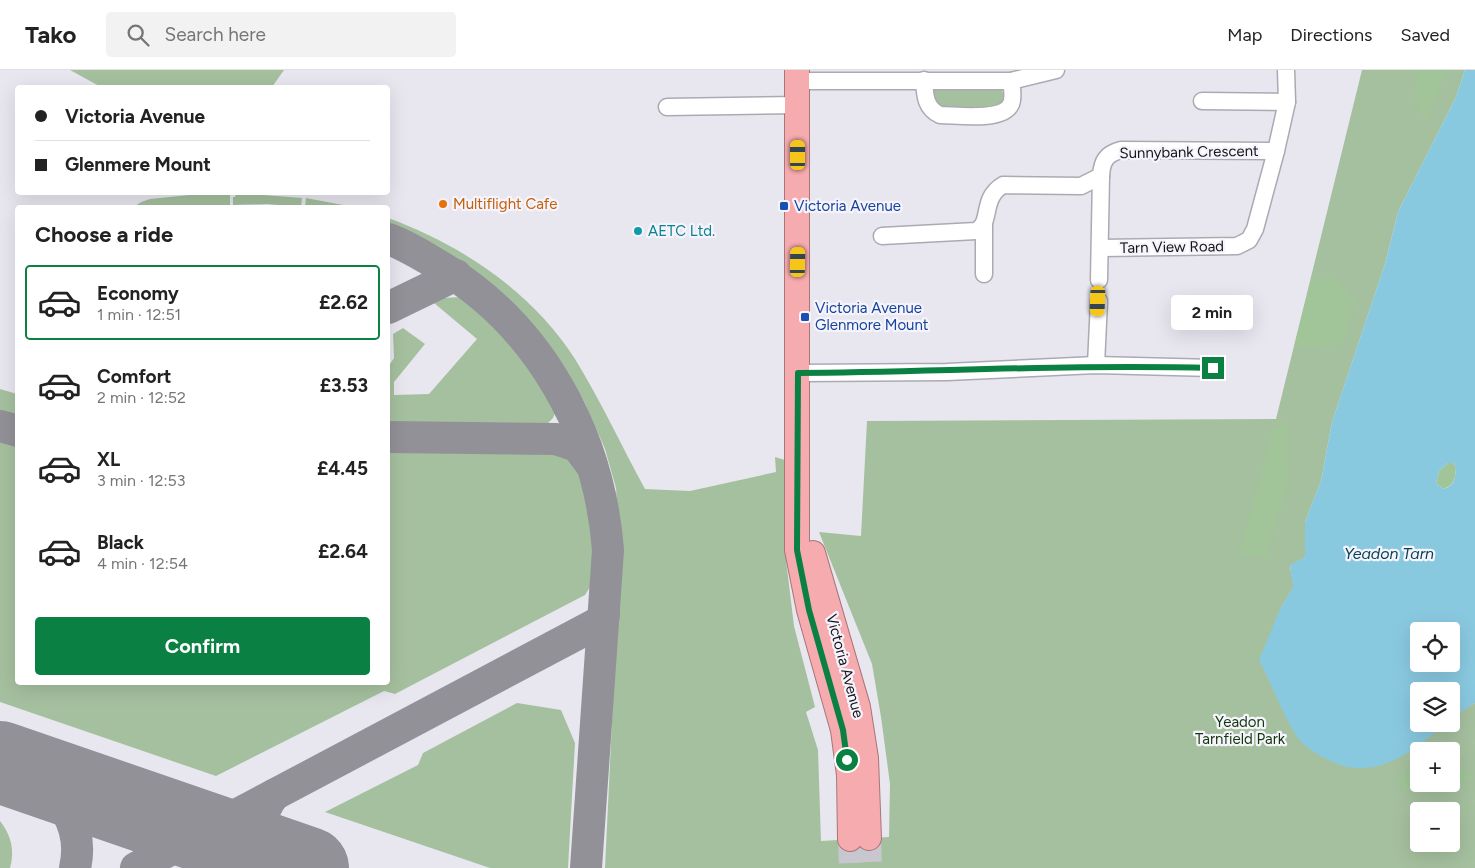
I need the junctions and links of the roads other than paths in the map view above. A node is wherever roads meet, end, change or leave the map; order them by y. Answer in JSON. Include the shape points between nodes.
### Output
{"nodes":[{"id":1,"x":1056,"y":70,"type":"edge"},
{"id":2,"x":1286,"y":70,"type":"edge"},
{"id":3,"x":797,"y":76,"type":"edge"},
{"id":4,"x":924,"y":80,"type":"junction"},
{"id":5,"x":1011,"y":81,"type":"junction"},
{"id":6,"x":1202,"y":101,"type":"dead end"},
{"id":7,"x":1287,"y":102,"type":"junction"},
{"id":8,"x":797,"y":105,"type":"junction"},
{"id":9,"x":667,"y":107,"type":"dead end"},
{"id":10,"x":1276,"y":151,"type":"junction"},
{"id":11,"x":1101,"y":176,"type":"junction"},
{"id":12,"x":984,"y":224,"type":"junction"},
{"id":13,"x":882,"y":236,"type":"dead end"},
{"id":14,"x":1101,"y":248,"type":"junction"},
{"id":15,"x":984,"y":274,"type":"dead end"},
{"id":16,"x":1099,"y":280,"type":"dead end"},
{"id":17,"x":1098,"y":301,"type":"dead end"},
{"id":18,"x":1096,"y":365,"type":"junction"},
{"id":19,"x":1213,"y":368,"type":"dead end"},
{"id":20,"x":798,"y":373,"type":"junction"},
{"id":21,"x":860,"y":839,"type":"tunnel mouth"}],
"edges":[{"from":1,"to":5,"type":"street"},
{"from":2,"to":7,"type":"street","name":"Tarn View Road"},
{"from":3,"to":4,"type":"street"},
{"from":3,"to":8,"type":"highway","name":"Victoria Avenue"},
{"from":4,"to":5,"type":"street"},
{"from":4,"to":5,"type":"street","via":[[926,98],[932,111],[940,115],[996,116],[1011,105]]},
{"from":6,"to":7,"type":"street"},
{"from":7,"to":10,"type":"street","name":"Tarn View Road"},
{"from":8,"to":9,"type":"street"},
{"from":8,"to":20,"type":"highway","name":"Victoria Avenue"},
{"from":10,"to":11,"type":"street","name":"Sunnybank Crescent","via":[[1121,150],[1106,156]]},
{"from":10,"to":14,"type":"street","name":"Tarn View Road","via":[[1253,235],[1244,244]]},
{"from":11,"to":12,"type":"street","via":[[1081,186],[1003,185],[989,196]]},
{"from":11,"to":14,"type":"street","name":"Sunnybank Crescent"},
{"from":12,"to":13,"type":"street","via":[[976,231]]},
{"from":12,"to":15,"type":"street"},
{"from":14,"to":16,"type":"street","name":"Sunnybank Crescent"},
{"from":17,"to":18,"type":"street"},
{"from":18,"to":19,"type":"street"},
{"from":18,"to":20,"type":"street","via":[[947,372]]},
{"from":20,"to":21,"type":"highway","name":"Victoria Avenue","via":[[797,550],[807,602],[843,730]]}]}
